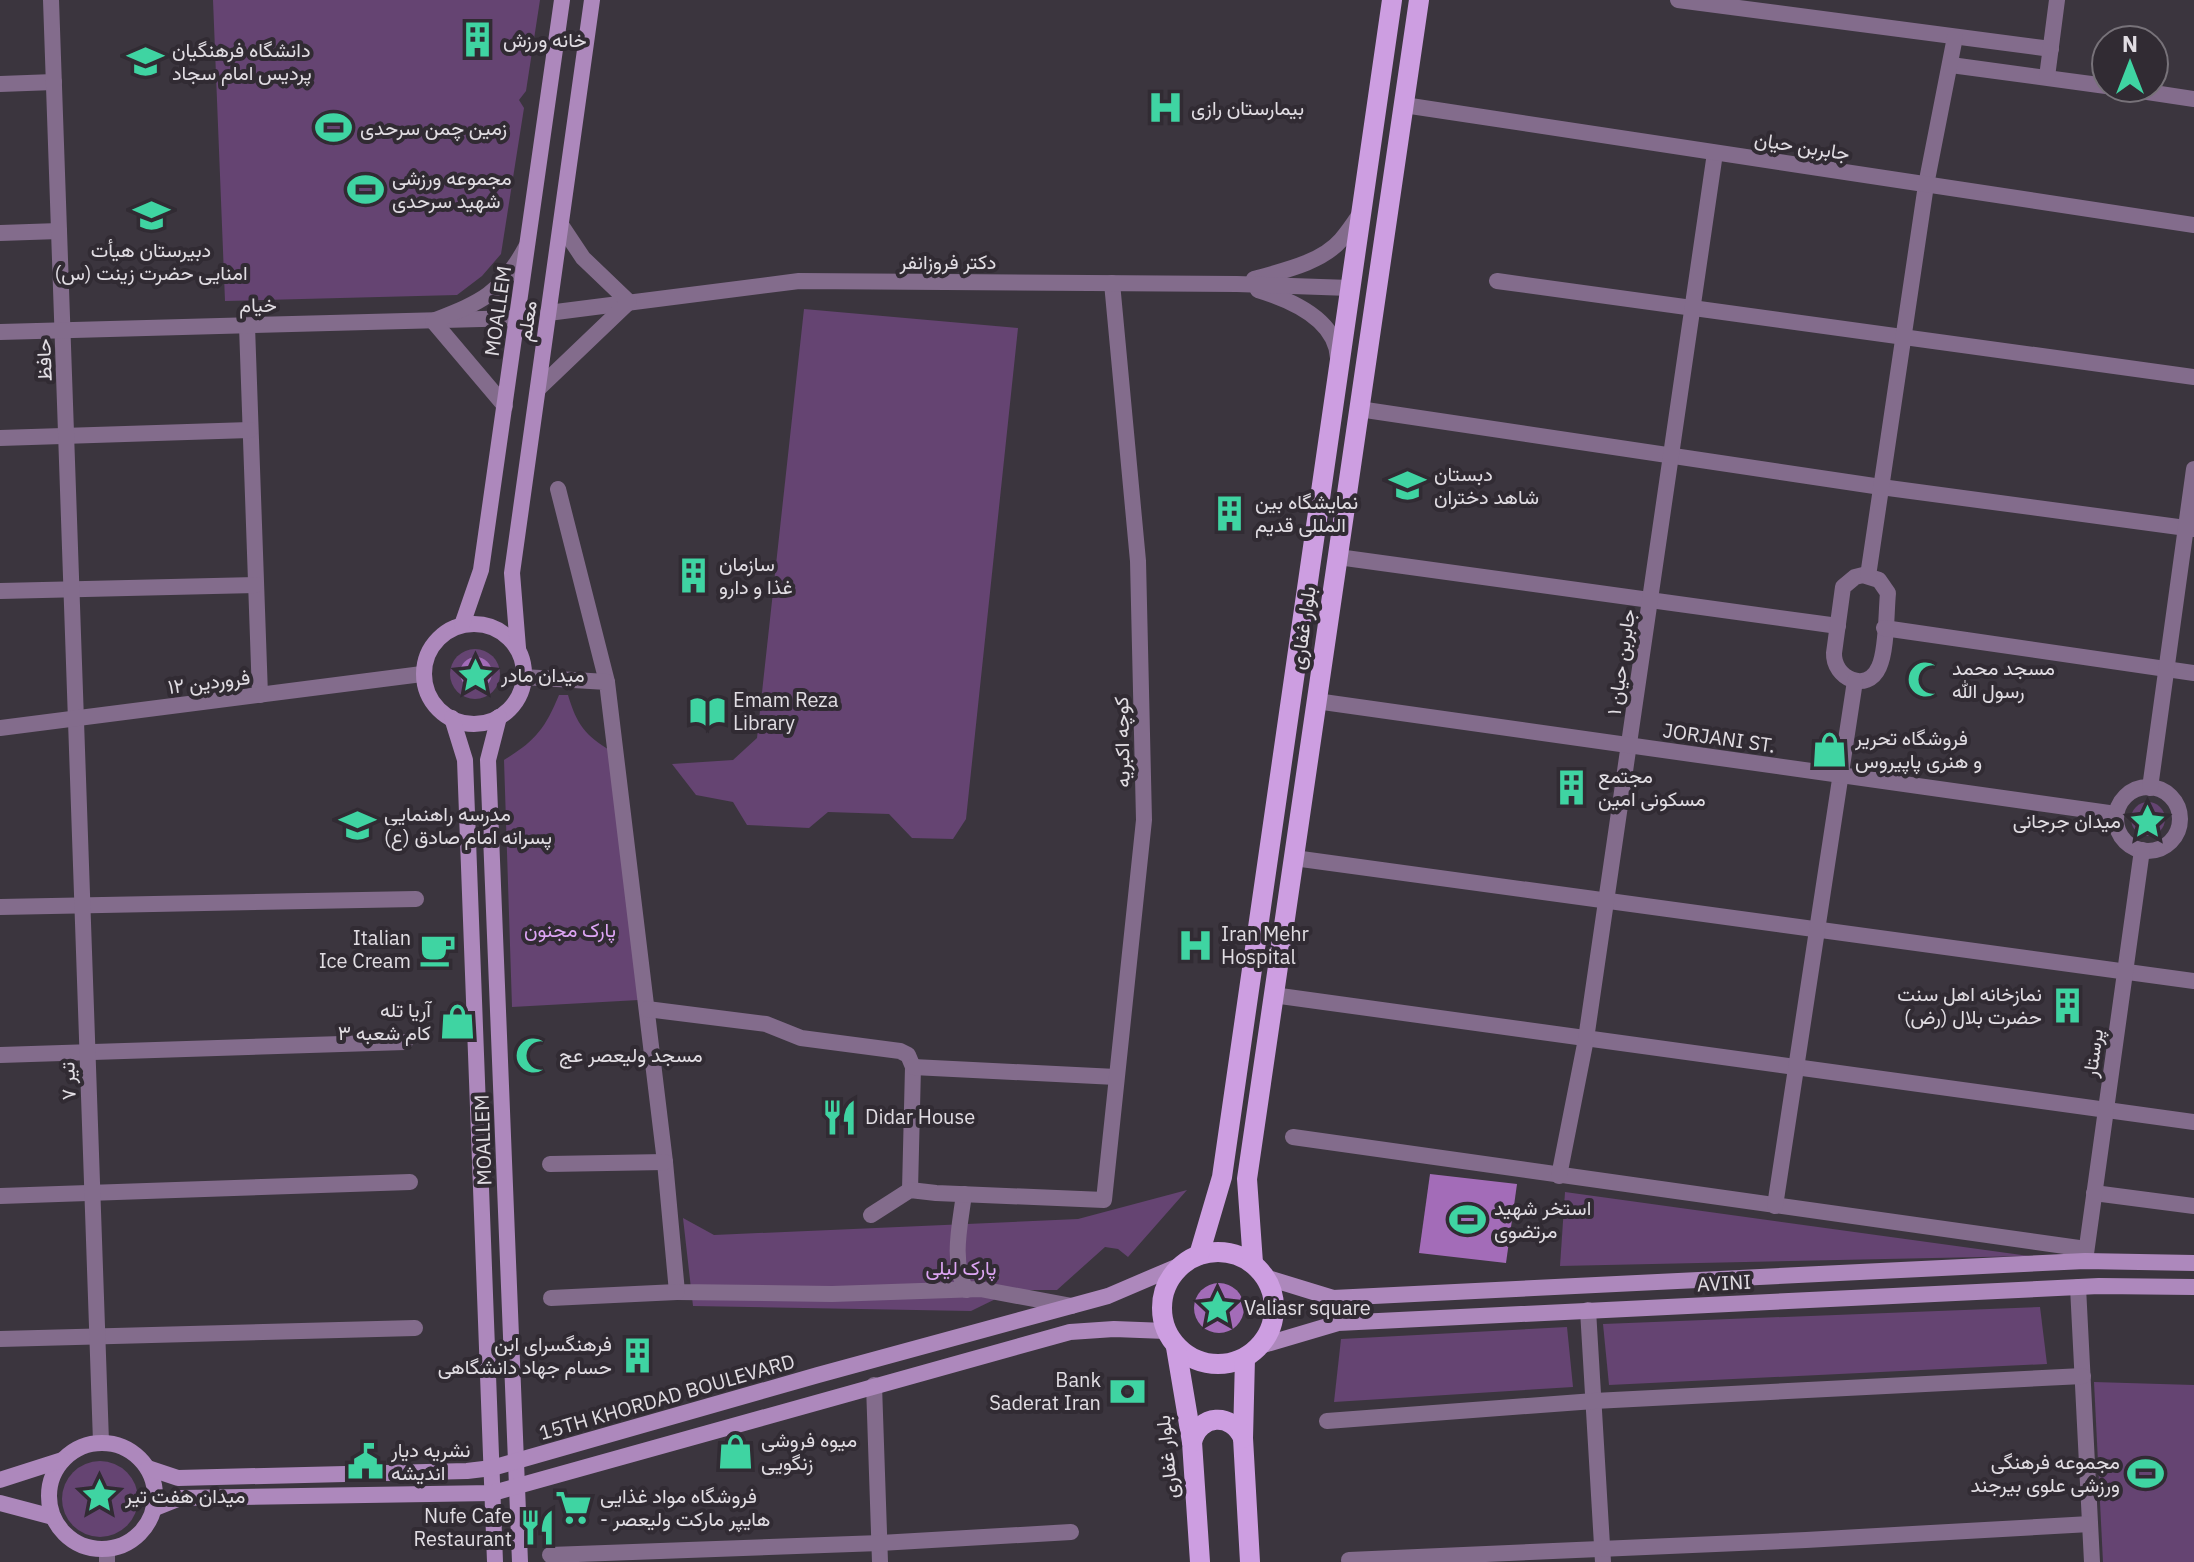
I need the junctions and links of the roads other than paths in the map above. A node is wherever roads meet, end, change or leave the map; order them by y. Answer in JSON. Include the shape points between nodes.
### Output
{"nodes":[{"id":1,"x":51,"y":0,"type":"edge"},
{"id":2,"x":562,"y":0,"type":"edge"},
{"id":3,"x":592,"y":0,"type":"edge"},
{"id":4,"x":1392,"y":0,"type":"edge"},
{"id":5,"x":1419,"y":0,"type":"edge"},
{"id":6,"x":1678,"y":0,"type":"edge"},
{"id":7,"x":2057,"y":0,"type":"edge"},
{"id":8,"x":1955,"y":37,"type":"junction"},
{"id":9,"x":2051,"y":49,"type":"junction"},
{"id":10,"x":1951,"y":65,"type":"junction"},
{"id":11,"x":2047,"y":77,"type":"junction"},
{"id":12,"x":54,"y":82,"type":"junction"},
{"id":13,"x":0,"y":84,"type":"edge"},
{"id":14,"x":2090,"y":84,"type":"edge"},
{"id":15,"x":2170,"y":95,"type":"edge"},
{"id":16,"x":2194,"y":99,"type":"edge"},
{"id":17,"x":1404,"y":105,"type":"junction"},
{"id":18,"x":1715,"y":153,"type":"junction"},
{"id":19,"x":1926,"y":185,"type":"junction"},
{"id":20,"x":1361,"y":213,"type":"junction"},
{"id":21,"x":561,"y":225,"type":"junction"},
{"id":22,"x":2194,"y":225,"type":"edge"},
{"id":23,"x":59,"y":231,"type":"junction"},
{"id":24,"x":0,"y":233,"type":"edge"},
{"id":25,"x":528,"y":244,"type":"junction"},
{"id":26,"x":1497,"y":281,"type":"dead end"},
{"id":27,"x":1112,"y":283,"type":"junction"},
{"id":28,"x":1237,"y":284,"type":"junction"},
{"id":29,"x":1350,"y":288,"type":"junction"},
{"id":30,"x":629,"y":302,"type":"junction"},
{"id":31,"x":1693,"y":308,"type":"junction"},
{"id":32,"x":548,"y":313,"type":"junction"},
{"id":33,"x":517,"y":318,"type":"junction"},
{"id":34,"x":433,"y":321,"type":"junction"},
{"id":35,"x":247,"y":326,"type":"junction"},
{"id":36,"x":63,"y":330,"type":"junction"},
{"id":37,"x":0,"y":332,"type":"edge"},
{"id":38,"x":1903,"y":337,"type":"junction"},
{"id":39,"x":1339,"y":367,"type":"junction"},
{"id":40,"x":2194,"y":377,"type":"edge"},
{"id":41,"x":538,"y":389,"type":"junction"},
{"id":42,"x":505,"y":406,"type":"junction"},
{"id":43,"x":1359,"y":409,"type":"junction"},
{"id":44,"x":250,"y":430,"type":"junction"},
{"id":45,"x":67,"y":436,"type":"junction"},
{"id":46,"x":0,"y":438,"type":"edge"},
{"id":47,"x":1671,"y":457,"type":"junction"},
{"id":48,"x":2194,"y":469,"type":"edge"},
{"id":49,"x":1881,"y":487,"type":"junction"},
{"id":50,"x":558,"y":489,"type":"dead end"},
{"id":51,"x":2190,"y":528,"type":"edge"},
{"id":52,"x":1338,"y":557,"type":"junction"},
{"id":53,"x":1868,"y":576,"type":"junction"},
{"id":54,"x":256,"y":585,"type":"junction"},
{"id":55,"x":72,"y":588,"type":"junction"},
{"id":56,"x":0,"y":591,"type":"edge"},
{"id":57,"x":1650,"y":600,"type":"junction"},
{"id":58,"x":462,"y":625,"type":"junction"},
{"id":59,"x":1838,"y":626,"type":"junction"},
{"id":60,"x":1884,"y":628,"type":"junction"},
{"id":61,"x":518,"y":648,"type":"junction"},
{"id":62,"x":2167,"y":669,"type":"junction"},
{"id":63,"x":2194,"y":673,"type":"edge"},
{"id":64,"x":422,"y":674,"type":"junction"},
{"id":65,"x":523,"y":677,"type":"junction"},
{"id":66,"x":1855,"y":681,"type":"junction"},
{"id":67,"x":607,"y":682,"type":"junction"},
{"id":68,"x":260,"y":695,"type":"junction"},
{"id":69,"x":1316,"y":701,"type":"junction"},
{"id":70,"x":499,"y":717,"type":"junction"},
{"id":71,"x":77,"y":718,"type":"junction"},
{"id":72,"x":452,"y":718,"type":"junction"},
{"id":73,"x":0,"y":728,"type":"edge"},
{"id":74,"x":1629,"y":745,"type":"junction"},
{"id":75,"x":1840,"y":775,"type":"junction"},
{"id":76,"x":2150,"y":788,"type":"junction"},
{"id":77,"x":2116,"y":814,"type":"junction"},
{"id":78,"x":2187,"y":824,"type":"edge"},
{"id":79,"x":2142,"y":850,"type":"junction"},
{"id":80,"x":1294,"y":858,"type":"junction"},
{"id":81,"x":416,"y":899,"type":"dead end"},
{"id":82,"x":1606,"y":901,"type":"junction"},
{"id":83,"x":83,"y":904,"type":"junction"},
{"id":84,"x":0,"y":907,"type":"edge"},
{"id":85,"x":1817,"y":928,"type":"junction"},
{"id":86,"x":2125,"y":972,"type":"junction"},
{"id":87,"x":2194,"y":981,"type":"edge"},
{"id":88,"x":1273,"y":995,"type":"junction"},
{"id":89,"x":647,"y":1009,"type":"junction"},
{"id":90,"x":1586,"y":1039,"type":"junction"},
{"id":91,"x":405,"y":1042,"type":"dead end"},
{"id":92,"x":87,"y":1052,"type":"junction"},
{"id":93,"x":0,"y":1055,"type":"edge"},
{"id":94,"x":913,"y":1067,"type":"junction"},
{"id":95,"x":1796,"y":1067,"type":"junction"},
{"id":96,"x":1116,"y":1077,"type":"junction"},
{"id":97,"x":2106,"y":1110,"type":"junction"},
{"id":98,"x":2194,"y":1122,"type":"edge"},
{"id":99,"x":1293,"y":1137,"type":"dead end"},
{"id":100,"x":665,"y":1162,"type":"junction"},
{"id":101,"x":550,"y":1164,"type":"dead end"},
{"id":102,"x":1559,"y":1176,"type":"junction"},
{"id":103,"x":410,"y":1182,"type":"dead end"},
{"id":104,"x":910,"y":1190,"type":"junction"},
{"id":105,"x":93,"y":1192,"type":"junction"},
{"id":106,"x":2094,"y":1193,"type":"junction"},
{"id":107,"x":964,"y":1194,"type":"junction"},
{"id":108,"x":0,"y":1196,"type":"edge"},
{"id":109,"x":1775,"y":1206,"type":"junction"},
{"id":110,"x":2194,"y":1206,"type":"edge"},
{"id":111,"x":871,"y":1215,"type":"dead end"},
{"id":112,"x":2086,"y":1255,"type":"junction"},
{"id":113,"x":1191,"y":1259,"type":"junction"},
{"id":114,"x":2194,"y":1263,"type":"edge"},
{"id":115,"x":1259,"y":1270,"type":"junction"},
{"id":116,"x":2078,"y":1287,"type":"junction"},
{"id":117,"x":2194,"y":1287,"type":"edge"},
{"id":118,"x":966,"y":1290,"type":"junction"},
{"id":119,"x":677,"y":1292,"type":"junction"},
{"id":120,"x":551,"y":1298,"type":"dead end"},
{"id":121,"x":1072,"y":1306,"type":"junction"},
{"id":122,"x":1588,"y":1310,"type":"junction"},
{"id":123,"x":415,"y":1328,"type":"dead end"},
{"id":124,"x":97,"y":1336,"type":"junction"},
{"id":125,"x":0,"y":1339,"type":"edge"},
{"id":126,"x":1171,"y":1339,"type":"junction"},
{"id":127,"x":1252,"y":1352,"type":"junction"},
{"id":128,"x":2083,"y":1376,"type":"junction"},
{"id":129,"x":874,"y":1385,"type":"junction"},
{"id":130,"x":1594,"y":1401,"type":"junction"},
{"id":131,"x":1327,"y":1421,"type":"dead end"},
{"id":132,"x":1243,"y":1438,"type":"junction"},
{"id":133,"x":101,"y":1442,"type":"junction"},
{"id":134,"x":1192,"y":1442,"type":"junction"},
{"id":135,"x":62,"y":1460,"type":"junction"},
{"id":136,"x":516,"y":1461,"type":"junction"},
{"id":137,"x":148,"y":1468,"type":"junction"},
{"id":138,"x":492,"y":1468,"type":"junction"},
{"id":139,"x":0,"y":1480,"type":"edge"},
{"id":140,"x":517,"y":1487,"type":"junction"},
{"id":141,"x":493,"y":1493,"type":"junction"},
{"id":142,"x":0,"y":1503,"type":"edge"},
{"id":143,"x":155,"y":1508,"type":"junction"},
{"id":144,"x":53,"y":1517,"type":"junction"},
{"id":145,"x":2090,"y":1524,"type":"junction"},
{"id":146,"x":1071,"y":1532,"type":"dead end"},
{"id":147,"x":880,"y":1543,"type":"junction"},
{"id":148,"x":550,"y":1555,"type":"dead end"},
{"id":149,"x":1603,"y":1555,"type":"edge"},
{"id":150,"x":107,"y":1556,"type":"edge"},
{"id":151,"x":1349,"y":1560,"type":"dead end"},
{"id":152,"x":495,"y":1562,"type":"edge"},
{"id":153,"x":520,"y":1562,"type":"edge"},
{"id":154,"x":880,"y":1562,"type":"edge"},
{"id":155,"x":1200,"y":1562,"type":"edge"},
{"id":156,"x":1250,"y":1562,"type":"edge"},
{"id":157,"x":2092,"y":1562,"type":"edge"}],
"edges":[{"from":1,"to":12,"type":"street","name":"حافظ"},
{"from":2,"to":25,"type":"main road","name":"MOALLEM"},
{"from":3,"to":21,"type":"main road","name":"معلم"},
{"from":4,"to":20,"type":"main road","name":"بلوار غفاری"},
{"from":5,"to":17,"type":"main road","name":"بلوار غفاری"},
{"from":6,"to":8,"type":"street"},
{"from":7,"to":9,"type":"street"},
{"from":8,"to":9,"type":"street"},
{"from":8,"to":10,"type":"street"},
{"from":9,"to":11,"type":"street"},
{"from":10,"to":11,"type":"street"},
{"from":10,"to":19,"type":"street"},
{"from":11,"to":14,"type":"street"},
{"from":12,"to":13,"type":"street"},
{"from":12,"to":23,"type":"street","name":"حافظ"},
{"from":15,"to":16,"type":"street"},
{"from":17,"to":18,"type":"street","name":"جابربن حیان"},
{"from":17,"to":43,"type":"main road","name":"بلوار غفاری"},
{"from":18,"to":19,"type":"street","name":"جابربن حیان"},
{"from":18,"to":31,"type":"street","name":"جابربن حیان ۱"},
{"from":19,"to":22,"type":"street","name":"جابربن حیان"},
{"from":19,"to":38,"type":"street"},
{"from":20,"to":28,"type":"street","via":[[1339,243],[1320,255]]},
{"from":20,"to":29,"type":"main road","name":"بلوار غفاری"},
{"from":21,"to":30,"type":"street","via":[[583,258]]},
{"from":21,"to":32,"type":"main road","name":"معلم"},
{"from":23,"to":24,"type":"street"},
{"from":23,"to":36,"type":"street","name":"حافظ"},
{"from":25,"to":33,"type":"main road","name":"MOALLEM"},
{"from":25,"to":34,"type":"street","via":[[510,275],[478,303]]},
{"from":26,"to":31,"type":"street"},
{"from":27,"to":28,"type":"street","name":"دکتر فروزانفر"},
{"from":27,"to":30,"type":"street","name":"دکتر فروزانفر","via":[[799,281]]},
{"from":27,"to":96,"type":"street","name":"کوچه اکبریه","via":[[1138,561],[1144,820]]},
{"from":28,"to":29,"type":"street","name":"دکتر فروزانفر"},
{"from":28,"to":39,"type":"street","via":[[1301,306],[1337,343]]},
{"from":29,"to":39,"type":"main road","name":"بلوار غفاری"},
{"from":30,"to":32,"type":"street","name":"دکتر فروزانفر"},
{"from":30,"to":41,"type":"street"},
{"from":31,"to":38,"type":"street"},
{"from":31,"to":47,"type":"street","name":"جابربن حیان ۱"},
{"from":32,"to":41,"type":"main road","name":"معلم"},
{"from":33,"to":34,"type":"street","name":"خیام"},
{"from":33,"to":42,"type":"main road","name":"MOALLEM"},
{"from":34,"to":35,"type":"street","name":"خیام"},
{"from":34,"to":42,"type":"street"},
{"from":35,"to":36,"type":"street","name":"خیام"},
{"from":35,"to":44,"type":"street"},
{"from":36,"to":37,"type":"street","name":"خیام"},
{"from":36,"to":45,"type":"street","name":"حافظ"},
{"from":38,"to":40,"type":"street"},
{"from":38,"to":49,"type":"street"},
{"from":39,"to":113,"type":"main road","name":"بلوار غفاری","via":[[1222,1177]]},
{"from":41,"to":61,"type":"main road","name":"معلم","via":[[512,573]]},
{"from":42,"to":58,"type":"main road","name":"MOALLEM","via":[[481,570]]},
{"from":43,"to":47,"type":"street"},
{"from":43,"to":52,"type":"main road","name":"بلوار غفاری"},
{"from":44,"to":45,"type":"street"},
{"from":44,"to":54,"type":"street"},
{"from":45,"to":46,"type":"street"},
{"from":45,"to":55,"type":"street","name":"حافظ"},
{"from":47,"to":49,"type":"street"},
{"from":47,"to":57,"type":"street","name":"جابربن حیان ۱"},
{"from":48,"to":51,"type":"street"},
{"from":49,"to":51,"type":"street"},
{"from":49,"to":53,"type":"street"},
{"from":50,"to":67,"type":"street"},
{"from":51,"to":62,"type":"street"},
{"from":52,"to":57,"type":"street"},
{"from":52,"to":69,"type":"main road","name":"بلوار غفاری"},
{"from":53,"to":59,"type":"street","via":[[1855,577],[1843,587]]},
{"from":53,"to":60,"type":"street","via":[[1879,580],[1888,593]]},
{"from":54,"to":55,"type":"street"},
{"from":54,"to":68,"type":"street"},
{"from":55,"to":56,"type":"street"},
{"from":55,"to":71,"type":"street","name":"حافظ"},
{"from":57,"to":59,"type":"street"},
{"from":57,"to":74,"type":"street","name":"جابربن حیان ۱"},
{"from":58,"to":61,"type":"main road","via":[[487,625],[505,633]]},
{"from":58,"to":64,"type":"main road","via":[[434,643]]},
{"from":59,"to":66,"type":"street","via":[[1834,660],[1841,674]]},
{"from":60,"to":62,"type":"street"},
{"from":60,"to":66,"type":"street","via":[[1880,666],[1870,678]]},
{"from":61,"to":65,"type":"main road"},
{"from":62,"to":63,"type":"street"},
{"from":62,"to":76,"type":"street"},
{"from":64,"to":68,"type":"street","name":"۱۲ فروردین"},
{"from":64,"to":72,"type":"main road","via":[[430,699]]},
{"from":65,"to":67,"type":"street"},
{"from":65,"to":70,"type":"main road","via":[[514,704]]},
{"from":66,"to":75,"type":"street"},
{"from":67,"to":89,"type":"street"},
{"from":68,"to":71,"type":"street","name":"۱۲ فروردین"},
{"from":69,"to":74,"type":"street","name":"JORJANI ST."},
{"from":69,"to":80,"type":"main road","name":"بلوار غفاری"},
{"from":70,"to":72,"type":"main road","via":[[481,724]]},
{"from":70,"to":136,"type":"main road","name":"MOALLEM","via":[[488,760]]},
{"from":71,"to":73,"type":"street","name":"۱۲ فروردین"},
{"from":71,"to":83,"type":"street","name":"۷ تیر"},
{"from":72,"to":138,"type":"main road","name":"MOALLEM","via":[[465,760]]},
{"from":74,"to":75,"type":"street","name":"JORJANI ST."},
{"from":74,"to":82,"type":"street","name":"جابربن حیان ۱"},
{"from":75,"to":77,"type":"street","name":"JORJANI ST."},
{"from":75,"to":85,"type":"street"},
{"from":76,"to":77,"type":"street","via":[[2132,792]]},
{"from":76,"to":78,"type":"street","via":[[2169,795]]},
{"from":77,"to":79,"type":"street","via":[[2125,841]]},
{"from":78,"to":79,"type":"street","via":[[2166,845]]},
{"from":79,"to":86,"type":"street","name":"پرستار"},
{"from":80,"to":82,"type":"street"},
{"from":80,"to":88,"type":"main road","name":"بلوار غفاری"},
{"from":81,"to":83,"type":"street"},
{"from":82,"to":85,"type":"street"},
{"from":82,"to":90,"type":"street","name":"جابربن حیان ۱"},
{"from":83,"to":84,"type":"street"},
{"from":83,"to":92,"type":"street","name":"۷ تیر"},
{"from":85,"to":86,"type":"street"},
{"from":85,"to":95,"type":"street"},
{"from":86,"to":87,"type":"street"},
{"from":86,"to":97,"type":"street","name":"پرستار"},
{"from":88,"to":90,"type":"street"},
{"from":88,"to":115,"type":"main road","name":"بلوار غفاری","via":[[1247,1179]]},
{"from":89,"to":94,"type":"street","via":[[766,1024],[801,1038],[900,1051]]},
{"from":89,"to":100,"type":"street"},
{"from":90,"to":95,"type":"street"},
{"from":90,"to":102,"type":"street","name":"جابربن حیان ۱"},
{"from":91,"to":92,"type":"street"},
{"from":92,"to":93,"type":"street"},
{"from":92,"to":105,"type":"street","name":"۷ تیر"},
{"from":94,"to":96,"type":"street"},
{"from":94,"to":104,"type":"street"},
{"from":95,"to":97,"type":"street"},
{"from":95,"to":109,"type":"street"},
{"from":96,"to":107,"type":"street","name":"کوچه اکبریه","via":[[1104,1200]]},
{"from":97,"to":98,"type":"street"},
{"from":97,"to":106,"type":"street","name":"پرستار"},
{"from":99,"to":102,"type":"street"},
{"from":100,"to":101,"type":"street"},
{"from":100,"to":119,"type":"street"},
{"from":102,"to":109,"type":"street"},
{"from":103,"to":105,"type":"street"},
{"from":104,"to":107,"type":"street"},
{"from":104,"to":111,"type":"street"},
{"from":105,"to":108,"type":"street"},
{"from":105,"to":124,"type":"street","name":"۷ تیر"},
{"from":106,"to":110,"type":"street"},
{"from":106,"to":112,"type":"street","name":"پرستار"},
{"from":107,"to":118,"type":"street","via":[[957,1260]]},
{"from":109,"to":112,"type":"street"},
{"from":112,"to":114,"type":"main road","name":"AVINI"},
{"from":112,"to":115,"type":"main road","name":"AVINI","via":[[1333,1298]]},
{"from":113,"to":115,"type":"main road","via":[[1218,1251],[1236,1254]]},
{"from":113,"to":121,"type":"main road","name":"15TH KHORDAD BOULEVARD"},
{"from":113,"to":126,"type":"main road","via":[[1170,1277],[1162,1294],[1161,1313]]},
{"from":115,"to":127,"type":"main road","via":[[1273,1294],[1275,1313],[1270,1331]]},
{"from":116,"to":117,"type":"main road","name":"AVINI"},
{"from":116,"to":122,"type":"main road","name":"AVINI"},
{"from":116,"to":128,"type":"street"},
{"from":118,"to":119,"type":"street"},
{"from":118,"to":121,"type":"street"},
{"from":119,"to":120,"type":"street"},
{"from":121,"to":136,"type":"main road","name":"15TH KHORDAD BOULEVARD"},
{"from":122,"to":127,"type":"main road","name":"AVINI","via":[[1338,1323]]},
{"from":122,"to":130,"type":"street"},
{"from":123,"to":124,"type":"street"},
{"from":124,"to":125,"type":"street"},
{"from":124,"to":133,"type":"street","name":"۷ تیر"},
{"from":126,"to":127,"type":"main road","via":[[1201,1362],[1216,1365]]},
{"from":126,"to":129,"type":"main road","via":[[1114,1329],[1070,1332]]},
{"from":126,"to":134,"type":"main road","name":"بلوار غفاری"},
{"from":127,"to":132,"type":"main road"},
{"from":128,"to":130,"type":"street"},
{"from":128,"to":145,"type":"street"},
{"from":129,"to":140,"type":"main road"},
{"from":129,"to":147,"type":"street"},
{"from":130,"to":131,"type":"street"},
{"from":130,"to":149,"type":"street"},
{"from":132,"to":134,"type":"main road","via":[[1235,1425],[1220,1419],[1204,1422]]},
{"from":132,"to":156,"type":"main road"},
{"from":133,"to":135,"type":"main road","via":[[73,1450]]},
{"from":133,"to":137,"type":"main road","via":[[128,1449]]},
{"from":134,"to":155,"type":"main road","name":"بلوار غفاری"},
{"from":135,"to":139,"type":"main road"},
{"from":135,"to":144,"type":"main road","via":[[49,1486]]},
{"from":136,"to":138,"type":"main road","name":"15TH KHORDAD BOULEVARD"},
{"from":136,"to":140,"type":"main road","name":"MOALLEM"},
{"from":137,"to":138,"type":"main road","name":"15TH KHORDAD BOULEVARD","via":[[178,1478]]},
{"from":137,"to":143,"type":"main road"},
{"from":138,"to":141,"type":"main road","name":"MOALLEM"},
{"from":140,"to":141,"type":"main road"},
{"from":140,"to":153,"type":"main road","name":"MOALLEM"},
{"from":141,"to":143,"type":"main road","via":[[180,1498]]},
{"from":141,"to":152,"type":"main road","name":"MOALLEM"},
{"from":142,"to":144,"type":"main road"},
{"from":143,"to":150,"type":"main road","via":[[142,1532]]},
{"from":144,"to":150,"type":"main road","via":[[67,1537]]},
{"from":145,"to":149,"type":"street"},
{"from":145,"to":157,"type":"street"},
{"from":146,"to":147,"type":"street"},
{"from":147,"to":148,"type":"street"},
{"from":147,"to":154,"type":"street"},
{"from":149,"to":151,"type":"street"}]}
